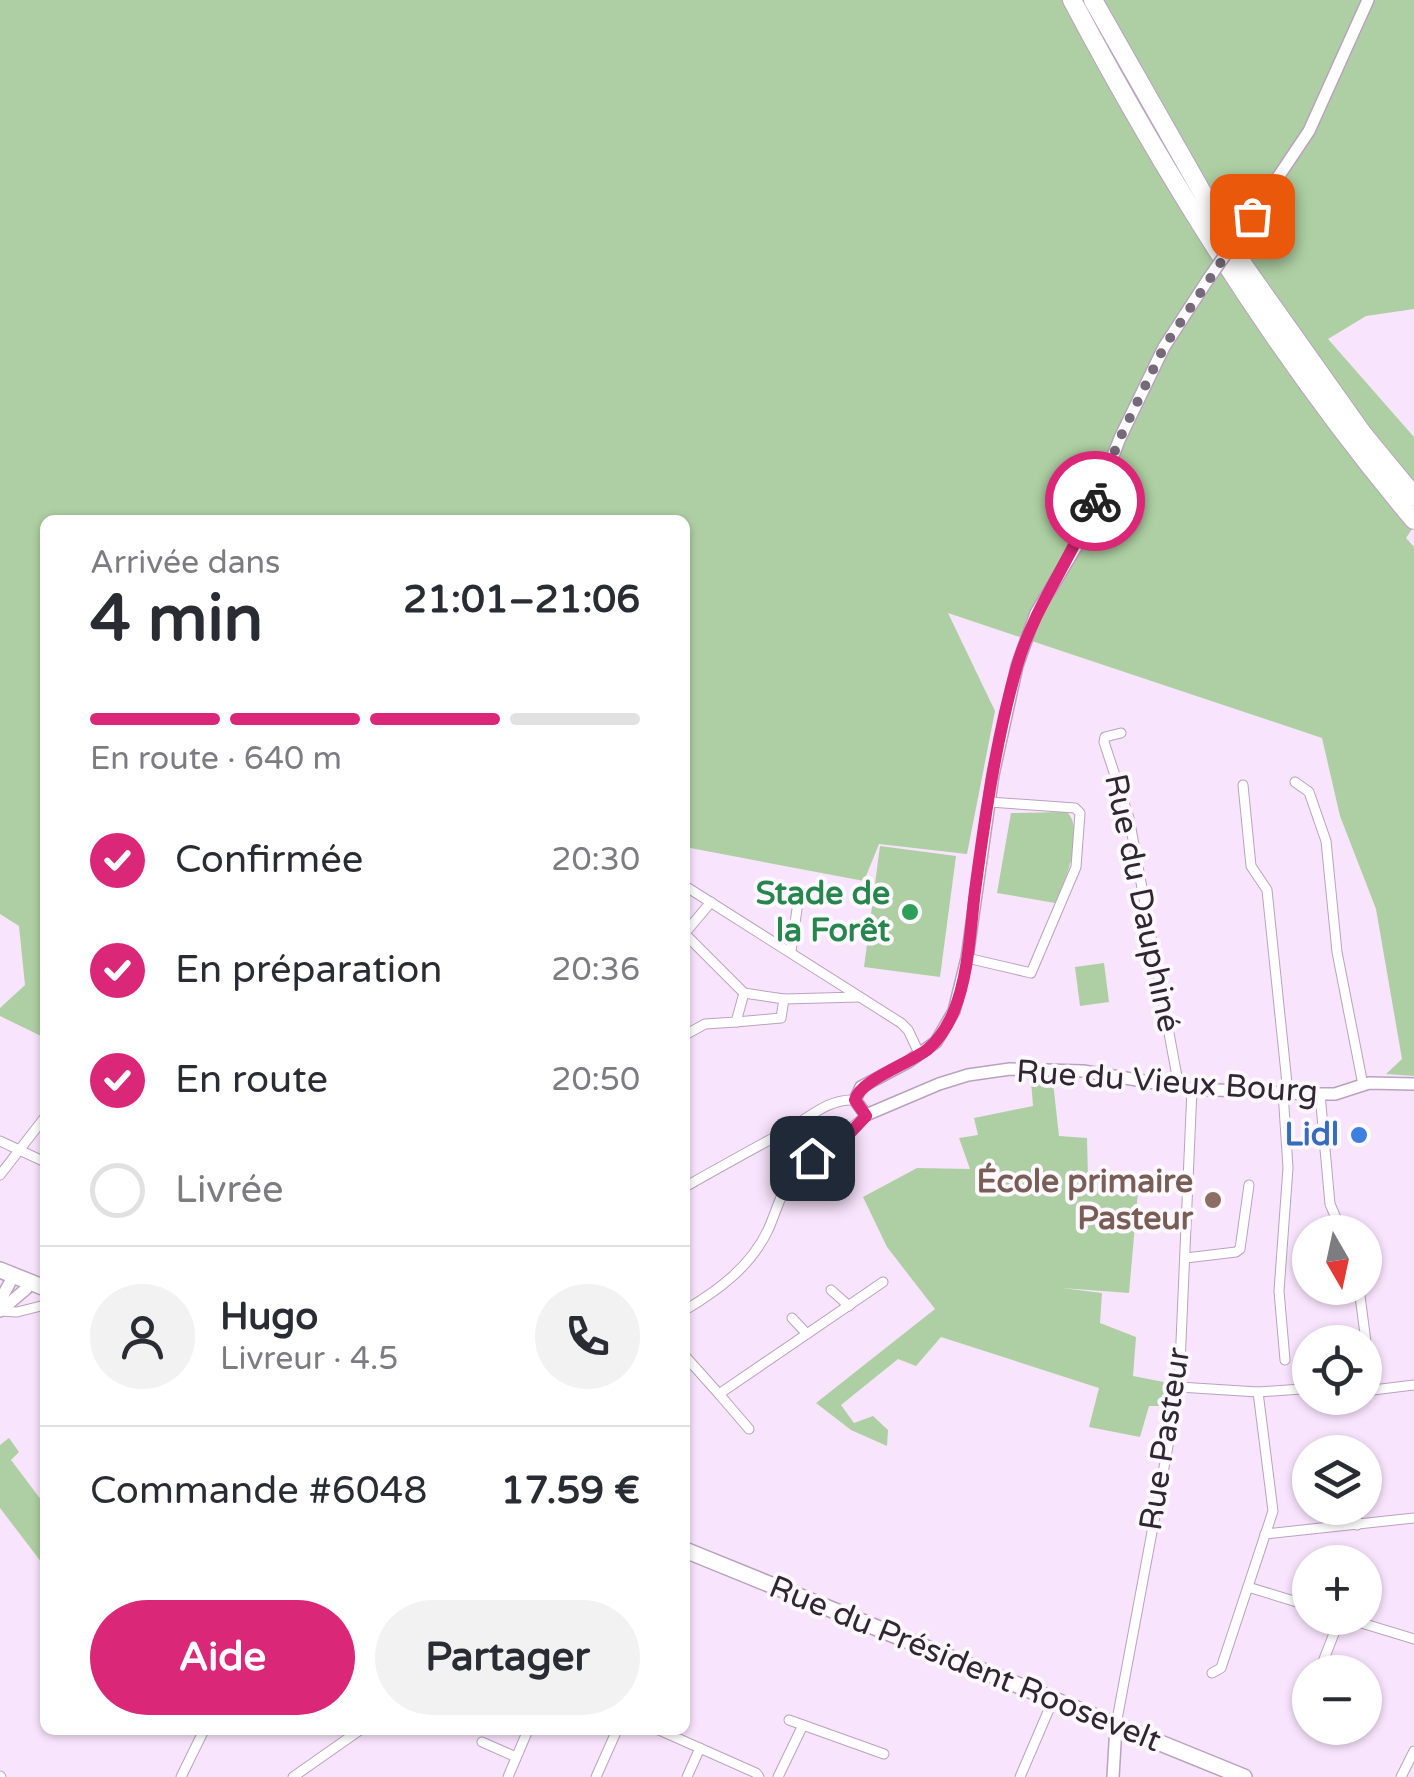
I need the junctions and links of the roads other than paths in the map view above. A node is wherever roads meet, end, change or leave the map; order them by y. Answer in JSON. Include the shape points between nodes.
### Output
{"nodes":[{"id":1,"x":1072,"y":0,"type":"edge"},
{"id":2,"x":1093,"y":0,"type":"edge"},
{"id":3,"x":1368,"y":0,"type":"edge"},
{"id":4,"x":1414,"y":496,"type":"edge"},
{"id":5,"x":1414,"y":520,"type":"edge"},
{"id":6,"x":1121,"y":733,"type":"dead end"},
{"id":7,"x":1295,"y":782,"type":"dead end"},
{"id":8,"x":1242,"y":785,"type":"dead end"},
{"id":9,"x":989,"y":802,"type":"junction"},
{"id":10,"x":690,"y":889,"type":"edge"},
{"id":11,"x":711,"y":902,"type":"junction"},
{"id":12,"x":797,"y":909,"type":"dead end"},
{"id":13,"x":690,"y":928,"type":"edge"},
{"id":14,"x":690,"y":939,"type":"edge"},
{"id":15,"x":791,"y":951,"type":"junction"},
{"id":16,"x":967,"y":958,"type":"junction"},
{"id":17,"x":744,"y":993,"type":"junction"},
{"id":18,"x":862,"y":997,"type":"junction"},
{"id":19,"x":784,"y":999,"type":"junction"},
{"id":20,"x":736,"y":1022,"type":"junction"},
{"id":21,"x":690,"y":1032,"type":"edge"},
{"id":22,"x":920,"y":1055,"type":"junction"},
{"id":23,"x":1363,"y":1084,"type":"junction"},
{"id":24,"x":1414,"y":1084,"type":"edge"},
{"id":25,"x":1185,"y":1088,"type":"junction"},
{"id":26,"x":1285,"y":1093,"type":"junction"},
{"id":27,"x":1320,"y":1094,"type":"junction"},
{"id":28,"x":855,"y":1100,"type":"junction"},
{"id":29,"x":866,"y":1116,"type":"junction"},
{"id":30,"x":40,"y":1124,"type":"edge"},
{"id":31,"x":0,"y":1141,"type":"edge"},
{"id":32,"x":19,"y":1150,"type":"junction"},
{"id":33,"x":40,"y":1160,"type":"edge"},
{"id":34,"x":0,"y":1175,"type":"edge"},
{"id":35,"x":690,"y":1184,"type":"edge"},
{"id":36,"x":1249,"y":1186,"type":"dead end"},
{"id":37,"x":1335,"y":1215,"type":"edge"},
{"id":38,"x":1186,"y":1258,"type":"junction"},
{"id":39,"x":22,"y":1279,"type":"edge"},
{"id":40,"x":884,"y":1282,"type":"dead end"},
{"id":41,"x":832,"y":1290,"type":"dead end"},
{"id":42,"x":0,"y":1303,"type":"edge"},
{"id":43,"x":40,"y":1306,"type":"edge"},
{"id":44,"x":848,"y":1306,"type":"junction"},
{"id":45,"x":690,"y":1307,"type":"edge"},
{"id":46,"x":792,"y":1318,"type":"dead end"},
{"id":47,"x":807,"y":1334,"type":"junction"},
{"id":48,"x":1285,"y":1360,"type":"dead end"},
{"id":49,"x":690,"y":1362,"type":"edge"},
{"id":50,"x":1414,"y":1385,"type":"edge"},
{"id":51,"x":1179,"y":1388,"type":"junction"},
{"id":52,"x":1382,"y":1389,"type":"edge"},
{"id":53,"x":1292,"y":1390,"type":"edge"},
{"id":54,"x":1258,"y":1392,"type":"junction"},
{"id":55,"x":719,"y":1394,"type":"junction"},
{"id":56,"x":749,"y":1428,"type":"dead end"},
{"id":57,"x":1414,"y":1518,"type":"edge"},
{"id":58,"x":1382,"y":1522,"type":"edge"},
{"id":59,"x":1357,"y":1525,"type":"edge"},
{"id":60,"x":1265,"y":1534,"type":"junction"},
{"id":61,"x":690,"y":1552,"type":"edge"},
{"id":62,"x":1248,"y":1587,"type":"junction"},
{"id":63,"x":1292,"y":1600,"type":"edge"},
{"id":64,"x":1382,"y":1630,"type":"edge"},
{"id":65,"x":1414,"y":1640,"type":"edge"},
{"id":66,"x":1212,"y":1673,"type":"dead end"},
{"id":67,"x":1053,"y":1700,"type":"junction"},
{"id":68,"x":789,"y":1720,"type":"dead end"},
{"id":69,"x":803,"y":1726,"type":"junction"},
{"id":70,"x":1116,"y":1726,"type":"junction"},
{"id":71,"x":202,"y":1735,"type":"edge"},
{"id":72,"x":353,"y":1735,"type":"edge"},
{"id":73,"x":526,"y":1735,"type":"edge"},
{"id":74,"x":615,"y":1735,"type":"edge"},
{"id":75,"x":670,"y":1735,"type":"edge"},
{"id":76,"x":482,"y":1742,"type":"dead end"},
{"id":77,"x":700,"y":1748,"type":"junction"},
{"id":78,"x":1414,"y":1751,"type":"edge"},
{"id":79,"x":884,"y":1754,"type":"dead end"},
{"id":80,"x":516,"y":1757,"type":"junction"},
{"id":81,"x":181,"y":1777,"type":"edge"},
{"id":82,"x":293,"y":1777,"type":"edge"},
{"id":83,"x":508,"y":1777,"type":"edge"},
{"id":84,"x":596,"y":1777,"type":"edge"},
{"id":85,"x":687,"y":1777,"type":"edge"},
{"id":86,"x":759,"y":1777,"type":"edge"},
{"id":87,"x":778,"y":1777,"type":"edge"},
{"id":88,"x":1020,"y":1777,"type":"edge"},
{"id":89,"x":1113,"y":1777,"type":"edge"},
{"id":90,"x":1244,"y":1777,"type":"edge"},
{"id":91,"x":1401,"y":1777,"type":"edge"}],
"edges":[{"from":1,"to":5,"type":"highway","via":[[1212,242]]},
{"from":2,"to":4,"type":"highway","via":[[1244,266]]},
{"from":3,"to":9,"type":"street","bridge":true,"via":[[1310,130],[1164,347],[1079,542],[1036,613],[1017,666]]},
{"from":6,"to":25,"type":"street","name":"Rue du Dauphiné","via":[[1104,742],[1130,818]]},
{"from":7,"to":23,"type":"street","via":[[1309,792],[1326,842],[1337,952]]},
{"from":8,"to":26,"type":"street","via":[[1251,866],[1267,890]]},
{"from":9,"to":16,"type":"street"},
{"from":9,"to":16,"type":"street","via":[[1075,808],[1076,867],[1031,973]]},
{"from":10,"to":11,"type":"street"},
{"from":11,"to":13,"type":"street"},
{"from":11,"to":15,"type":"street"},
{"from":12,"to":15,"type":"street"},
{"from":14,"to":17,"type":"street"},
{"from":15,"to":18,"type":"street"},
{"from":16,"to":22,"type":"street","via":[[949,1022]]},
{"from":17,"to":19,"type":"street"},
{"from":17,"to":20,"type":"street"},
{"from":18,"to":19,"type":"street"},
{"from":18,"to":22,"type":"street","via":[[908,1030]]},
{"from":19,"to":20,"type":"street","via":[[782,1018]]},
{"from":20,"to":21,"type":"street"},
{"from":22,"to":28,"type":"street","via":[[862,1088]]},
{"from":23,"to":24,"type":"street","name":"Rue du Vieux Bourg"},
{"from":23,"to":27,"type":"street","name":"Rue du Vieux Bourg"},
{"from":25,"to":26,"type":"street","name":"Rue du Vieux Bourg"},
{"from":25,"to":29,"type":"street","name":"Rue du Vieux Bourg","via":[[1082,1071],[1010,1069],[954,1080]]},
{"from":25,"to":38,"type":"street","name":"Rue Pasteur"},
{"from":26,"to":27,"type":"street","name":"Rue du Vieux Bourg"},
{"from":26,"to":48,"type":"street","via":[[1288,1168],[1279,1291]]},
{"from":27,"to":37,"type":"street"},
{"from":28,"to":29,"type":"street"},
{"from":28,"to":35,"type":"street","via":[[809,1114]]},
{"from":29,"to":45,"type":"street","via":[[796,1169],[749,1260]]},
{"from":30,"to":32,"type":"street"},
{"from":31,"to":32,"type":"street"},
{"from":32,"to":33,"type":"street"},
{"from":32,"to":34,"type":"street"},
{"from":36,"to":38,"type":"street","via":[[1240,1249]]},
{"from":38,"to":51,"type":"street","name":"Rue Pasteur"},
{"from":39,"to":42,"type":"street","via":[[26,1289]]},
{"from":40,"to":44,"type":"street"},
{"from":41,"to":44,"type":"street"},
{"from":42,"to":43,"type":"street","via":[[17,1312]]},
{"from":44,"to":47,"type":"street"},
{"from":46,"to":47,"type":"street"},
{"from":47,"to":55,"type":"street"},
{"from":49,"to":55,"type":"street"},
{"from":50,"to":52,"type":"street"},
{"from":51,"to":54,"type":"street"},
{"from":51,"to":70,"type":"street","name":"Rue Pasteur"},
{"from":53,"to":54,"type":"street"},
{"from":54,"to":60,"type":"street","via":[[1272,1511]]},
{"from":55,"to":56,"type":"street"},
{"from":57,"to":58,"type":"street"},
{"from":59,"to":60,"type":"street"},
{"from":60,"to":62,"type":"street"},
{"from":61,"to":67,"type":"main road","name":"Rue du Président Roosevelt"},
{"from":62,"to":63,"type":"street"},
{"from":62,"to":66,"type":"street","via":[[1221,1668]]},
{"from":64,"to":65,"type":"street"},
{"from":67,"to":70,"type":"main road","name":"Rue du Président Roosevelt"},
{"from":67,"to":88,"type":"street"},
{"from":68,"to":69,"type":"street"},
{"from":69,"to":79,"type":"street"},
{"from":69,"to":87,"type":"street"},
{"from":70,"to":89,"type":"street"},
{"from":70,"to":90,"type":"main road","name":"Rue du Président Roosevelt"},
{"from":71,"to":81,"type":"street"},
{"from":72,"to":82,"type":"street"},
{"from":73,"to":80,"type":"street"},
{"from":74,"to":84,"type":"street"},
{"from":75,"to":77,"type":"street"},
{"from":76,"to":80,"type":"street"},
{"from":77,"to":85,"type":"street"},
{"from":77,"to":86,"type":"street"},
{"from":78,"to":91,"type":"street"},
{"from":80,"to":83,"type":"street"}]}
